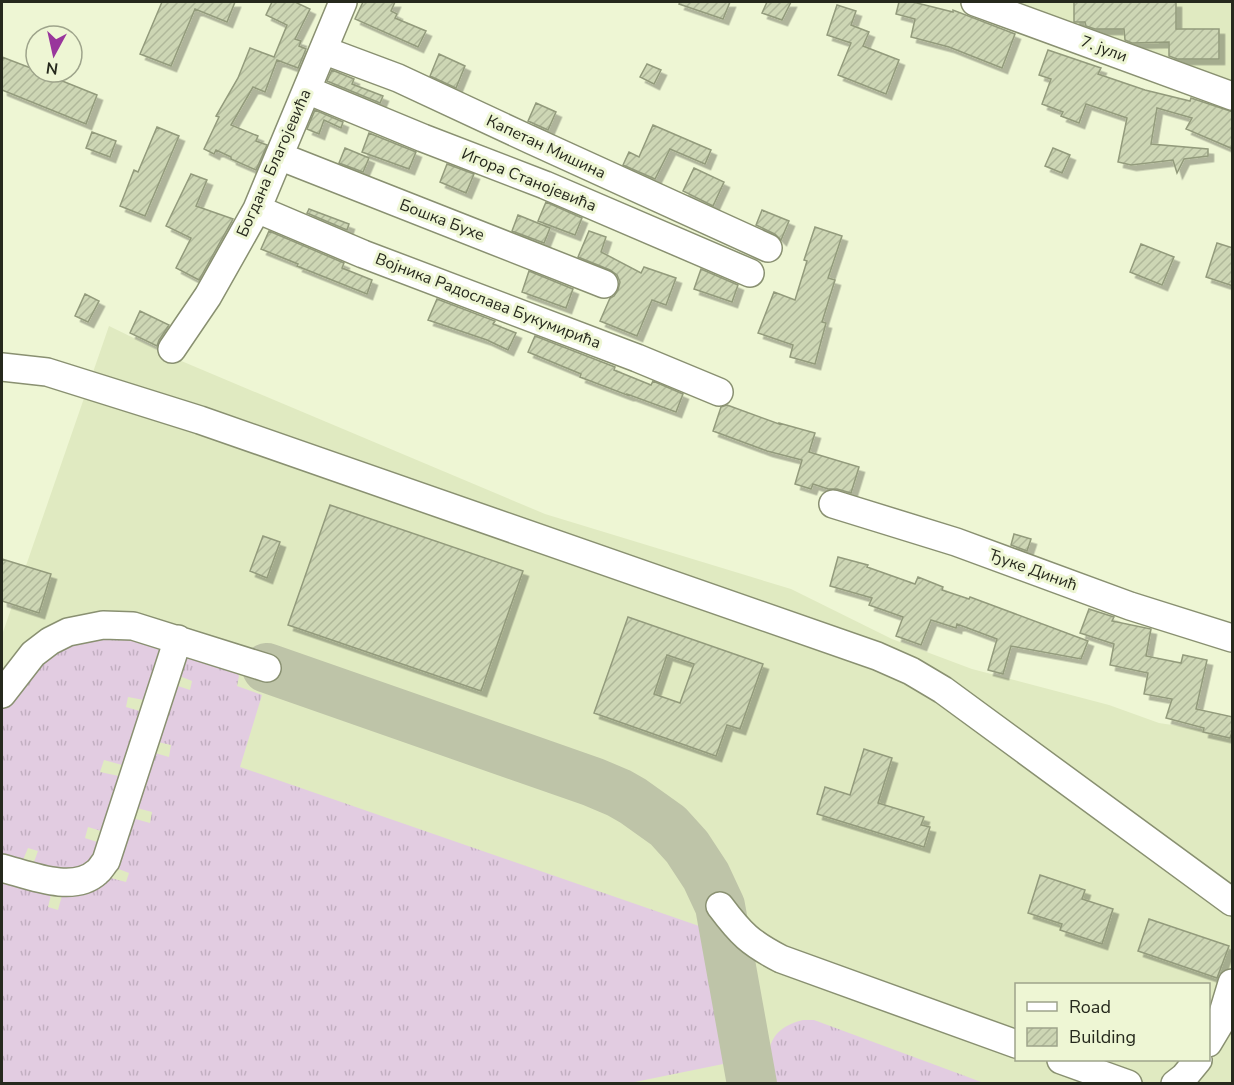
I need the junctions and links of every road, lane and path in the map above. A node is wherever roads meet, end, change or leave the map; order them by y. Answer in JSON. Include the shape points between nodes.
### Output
{"nodes":[{"id":1,"x":343,"y":2,"type":"edge"},
{"id":2,"x":975,"y":2,"type":"edge"},
{"id":3,"x":323,"y":50,"type":"junction"},
{"id":4,"x":307,"y":90,"type":"junction"},
{"id":5,"x":1233,"y":96,"type":"edge"},
{"id":6,"x":279,"y":156,"type":"junction"},
{"id":7,"x":257,"y":209,"type":"junction"},
{"id":8,"x":768,"y":248,"type":"dead end"},
{"id":9,"x":750,"y":273,"type":"dead end"},
{"id":10,"x":604,"y":284,"type":"dead end"},
{"id":11,"x":172,"y":349,"type":"dead end"},
{"id":12,"x":2,"y":367,"type":"edge"},
{"id":13,"x":719,"y":392,"type":"dead end"},
{"id":14,"x":833,"y":504,"type":"dead end"},
{"id":15,"x":1233,"y":638,"type":"edge"},
{"id":16,"x":178,"y":639,"type":"junction"},
{"id":17,"x":267,"y":668,"type":"dead end"},
{"id":18,"x":2,"y":694,"type":"edge"},
{"id":19,"x":2,"y":868,"type":"edge"},
{"id":20,"x":1233,"y":902,"type":"edge"},
{"id":21,"x":720,"y":906,"type":"dead end"},
{"id":22,"x":1233,"y":983,"type":"edge"},
{"id":23,"x":1210,"y":1040,"type":"edge"},
{"id":24,"x":1015,"y":1043,"type":"edge"},
{"id":25,"x":1067,"y":1061,"type":"edge"},
{"id":26,"x":1196,"y":1061,"type":"edge"},
{"id":27,"x":1128,"y":1083,"type":"edge"},
{"id":28,"x":1175,"y":1083,"type":"edge"}],
"edges":[{"from":1,"to":3,"type":"street","name":"Богдана Благојевића"},
{"from":2,"to":5,"type":"street","name":"7. јули"},
{"from":3,"to":4,"type":"street","name":"Богдана Благојевића"},
{"from":3,"to":8,"type":"street","name":"Капетан Мишина","via":[[398,78]]},
{"from":4,"to":6,"type":"street","name":"Богдана Благојевића"},
{"from":4,"to":9,"type":"street","name":"Игора Станојевића","via":[[545,185]]},
{"from":6,"to":7,"type":"street","name":"Богдана Благојевића"},
{"from":6,"to":10,"type":"street","name":"Бошка Бухе"},
{"from":7,"to":11,"type":"street","name":"Богдана Благојевића","via":[[208,296]]},
{"from":7,"to":13,"type":"street","name":"Војника Радослава Букумирића"},
{"from":12,"to":20,"type":"street","via":[[48,372],[200,420],[877,656],[943,690]]},
{"from":14,"to":15,"type":"street","name":"Ђуке Динић","via":[[956,542],[1130,606]]},
{"from":16,"to":17,"type":"street"},
{"from":16,"to":18,"type":"street","via":[[119,624],[68,632],[33,654]]},
{"from":16,"to":19,"type":"street","via":[[106,861],[97,873],[58,883]]},
{"from":21,"to":24,"type":"street","via":[[749,941],[780,959]]},
{"from":22,"to":23,"type":"street"},
{"from":25,"to":27,"type":"street"},
{"from":26,"to":28,"type":"street"}]}
